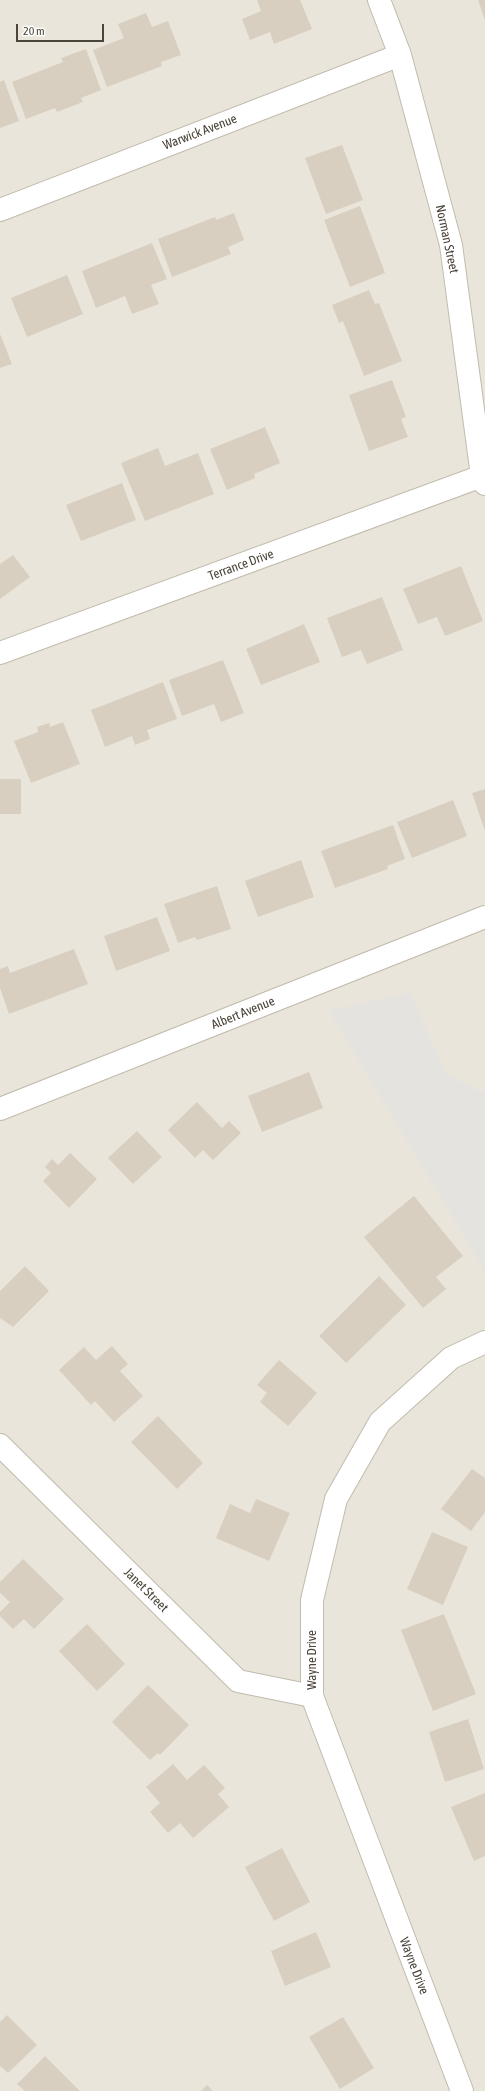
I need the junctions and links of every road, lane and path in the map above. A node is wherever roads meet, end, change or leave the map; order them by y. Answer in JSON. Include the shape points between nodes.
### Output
{"nodes":[{"id":1,"x":379,"y":0,"type":"edge"},
{"id":2,"x":400,"y":55,"type":"junction"},
{"id":3,"x":0,"y":210,"type":"edge"},
{"id":4,"x":484,"y":480,"type":"edge"},
{"id":5,"x":0,"y":653,"type":"edge"},
{"id":6,"x":485,"y":917,"type":"edge"},
{"id":7,"x":0,"y":1109,"type":"edge"},
{"id":8,"x":485,"y":1342,"type":"edge"},
{"id":9,"x":0,"y":1445,"type":"edge"},
{"id":10,"x":312,"y":1696,"type":"junction"},
{"id":11,"x":462,"y":2091,"type":"edge"}],
"edges":[{"from":1,"to":2,"type":"street","name":"Norman Street"},
{"from":2,"to":3,"type":"street","name":"Warwick Avenue"},
{"from":2,"to":4,"type":"street","name":"Norman Street","via":[[451,244]]},
{"from":4,"to":5,"type":"street","name":"Terrance Drive"},
{"from":6,"to":7,"type":"street","name":"Albert Avenue"},
{"from":8,"to":10,"type":"street","name":"Wayne Drive","via":[[451,1358],[380,1422],[336,1499],[312,1600]]},
{"from":9,"to":10,"type":"street","name":"Janet Street","via":[[238,1681]]},
{"from":10,"to":11,"type":"street","name":"Wayne Drive"}]}
